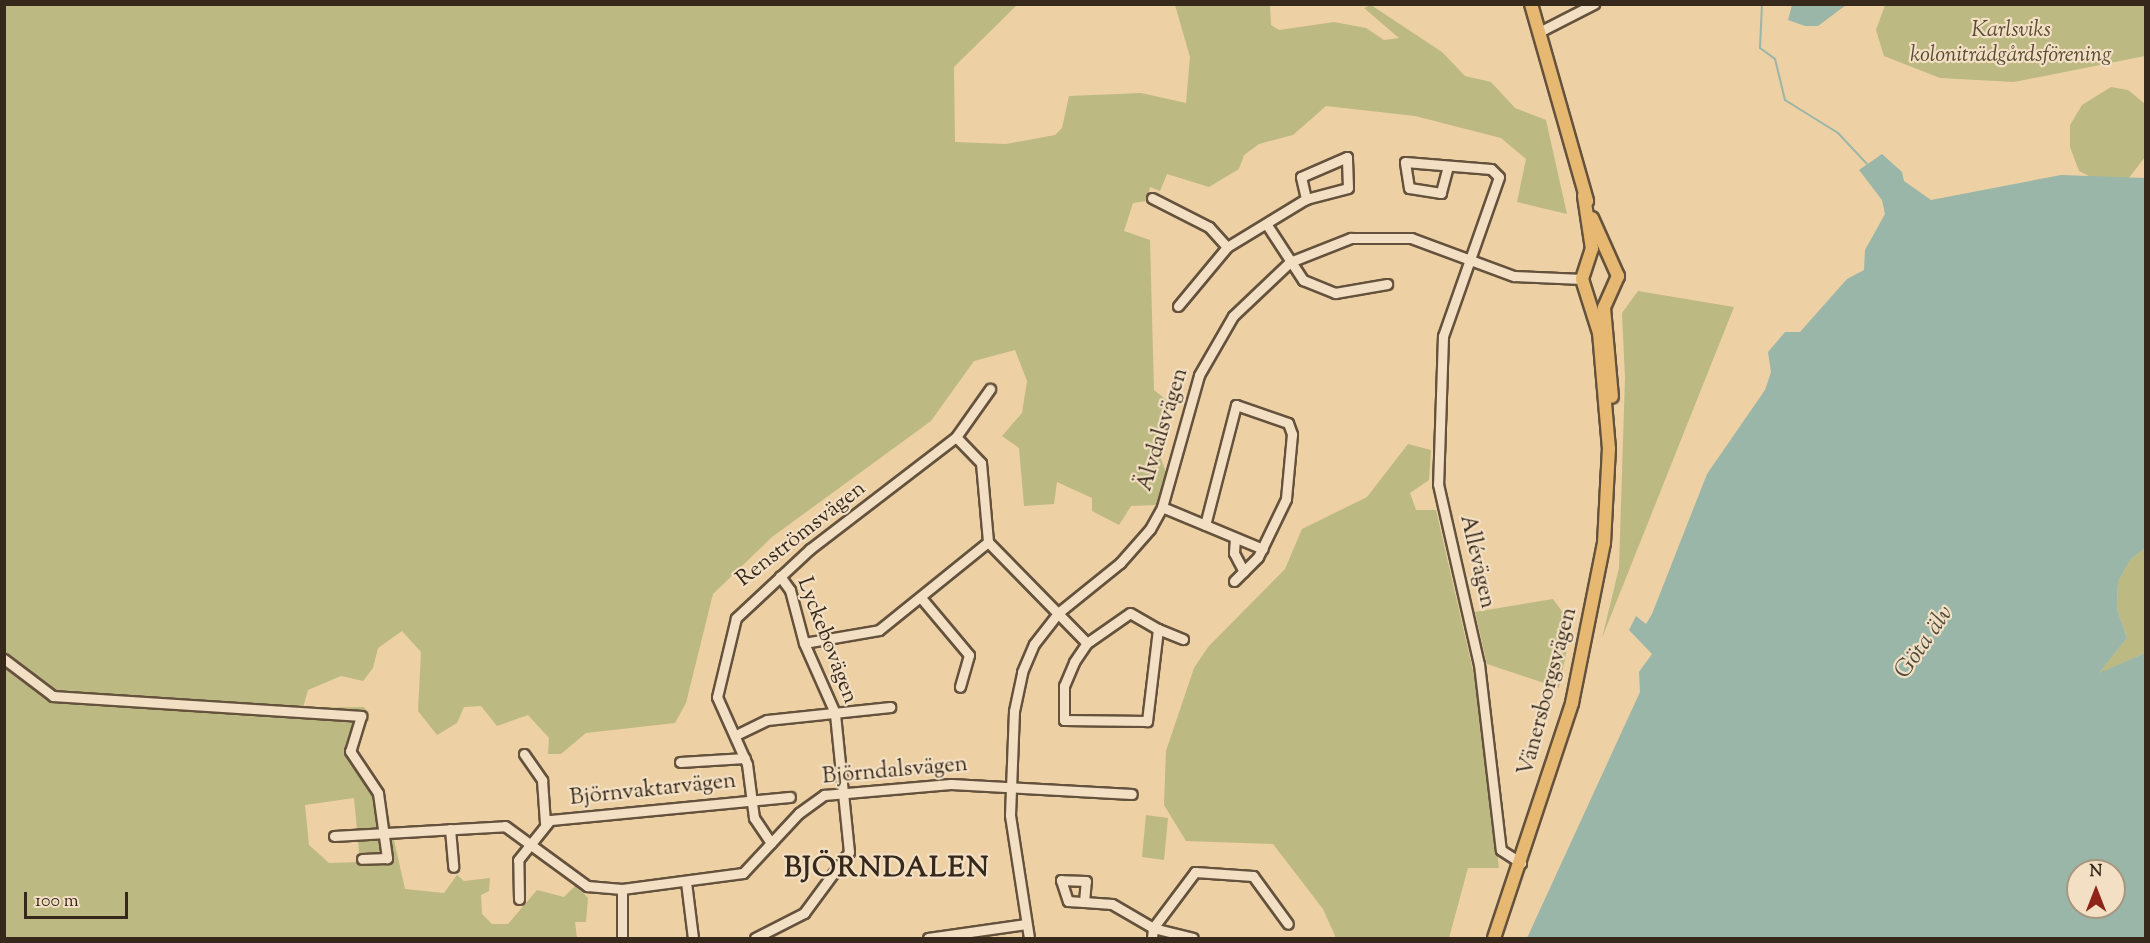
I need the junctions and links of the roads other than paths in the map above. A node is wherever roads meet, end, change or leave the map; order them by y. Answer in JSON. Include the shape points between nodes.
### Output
{"nodes":[{"id":1,"x":1531,"y":4,"type":"edge"},
{"id":2,"x":1594,"y":4,"type":"edge"},
{"id":3,"x":1539,"y":32,"type":"junction"},
{"id":4,"x":1448,"y":166,"type":"junction"},
{"id":5,"x":1584,"y":196,"type":"junction"},
{"id":6,"x":1152,"y":198,"type":"dead end"},
{"id":7,"x":1306,"y":199,"type":"junction"},
{"id":8,"x":1267,"y":225,"type":"junction"},
{"id":9,"x":1227,"y":247,"type":"junction"},
{"id":10,"x":1470,"y":260,"type":"junction"},
{"id":11,"x":1290,"y":262,"type":"junction"},
{"id":12,"x":1610,"y":263,"type":"junction"},
{"id":13,"x":1588,"y":265,"type":"junction"},
{"id":14,"x":1582,"y":279,"type":"junction"},
{"id":15,"x":1388,"y":284,"type":"dead end"},
{"id":16,"x":1588,"y":291,"type":"junction"},
{"id":17,"x":1612,"y":292,"type":"junction"},
{"id":18,"x":1178,"y":306,"type":"dead end"},
{"id":19,"x":990,"y":389,"type":"dead end"},
{"id":20,"x":956,"y":437,"type":"junction"},
{"id":21,"x":1609,"y":449,"type":"junction"},
{"id":22,"x":1162,"y":507,"type":"junction"},
{"id":23,"x":1205,"y":525,"type":"junction"},
{"id":24,"x":1235,"y":538,"type":"junction"},
{"id":25,"x":988,"y":542,"type":"junction"},
{"id":26,"x":1263,"y":549,"type":"junction"},
{"id":27,"x":1244,"y":572,"type":"junction"},
{"id":28,"x":780,"y":576,"type":"junction"},
{"id":29,"x":1234,"y":581,"type":"dead end"},
{"id":30,"x":922,"y":599,"type":"junction"},
{"id":31,"x":1058,"y":613,"type":"junction"},
{"id":32,"x":1158,"y":629,"type":"junction"},
{"id":33,"x":1183,"y":639,"type":"dead end"},
{"id":34,"x":804,"y":643,"type":"junction"},
{"id":35,"x":1087,"y":643,"type":"junction"},
{"id":36,"x":4,"y":659,"type":"edge"},
{"id":37,"x":960,"y":687,"type":"dead end"},
{"id":38,"x":890,"y":707,"type":"dead end"},
{"id":39,"x":834,"y":713,"type":"junction"},
{"id":40,"x":736,"y":735,"type":"junction"},
{"id":41,"x":524,"y":754,"type":"dead end"},
{"id":42,"x":745,"y":758,"type":"junction"},
{"id":43,"x":680,"y":762,"type":"dead end"},
{"id":44,"x":1010,"y":784,"type":"junction"},
{"id":45,"x":842,"y":793,"type":"junction"},
{"id":46,"x":1132,"y":794,"type":"dead end"},
{"id":47,"x":790,"y":797,"type":"dead end"},
{"id":48,"x":752,"y":801,"type":"junction"},
{"id":49,"x":545,"y":823,"type":"junction"},
{"id":50,"x":450,"y":829,"type":"junction"},
{"id":51,"x":385,"y":834,"type":"junction"},
{"id":52,"x":334,"y":836,"type":"dead end"},
{"id":53,"x":771,"y":843,"type":"junction"},
{"id":54,"x":531,"y":844,"type":"junction"},
{"id":55,"x":362,"y":858,"type":"dead end"},
{"id":56,"x":1521,"y":863,"type":"junction"},
{"id":57,"x":453,"y":867,"type":"dead end"},
{"id":58,"x":686,"y":882,"type":"junction"},
{"id":59,"x":622,"y":889,"type":"junction"},
{"id":60,"x":519,"y":898,"type":"dead end"},
{"id":61,"x":1084,"y":902,"type":"dead end"},
{"id":62,"x":1026,"y":924,"type":"junction"},
{"id":63,"x":1288,"y":924,"type":"dead end"},
{"id":64,"x":1153,"y":927,"type":"junction"},
{"id":65,"x":943,"y":937,"type":"edge"},
{"id":66,"x":622,"y":939,"type":"edge"},
{"id":67,"x":693,"y":939,"type":"edge"},
{"id":68,"x":755,"y":939,"type":"edge"},
{"id":69,"x":928,"y":939,"type":"edge"},
{"id":70,"x":1029,"y":939,"type":"edge"},
{"id":71,"x":1152,"y":939,"type":"edge"},
{"id":72,"x":1193,"y":939,"type":"edge"},
{"id":73,"x":1494,"y":939,"type":"edge"}],
"edges":[{"from":1,"to":3,"type":"main road","name":"Vänersborgsvägen"},
{"from":2,"to":3,"type":"street"},
{"from":3,"to":5,"type":"main road","name":"Vänersborgsvägen"},
{"from":4,"to":4,"type":"street","via":[[1405,162],[1408,188],[1441,193]]},
{"from":4,"to":10,"type":"street","via":[[1497,172],[1490,211]]},
{"from":5,"to":12,"type":"main road","name":"Vänersborgsvägen"},
{"from":5,"to":13,"type":"main road","name":"Vänersborgsvägen","via":[[1592,249]]},
{"from":6,"to":9,"type":"street","via":[[1209,227]]},
{"from":7,"to":7,"type":"street","via":[[1348,188],[1347,157],[1301,177]]},
{"from":7,"to":8,"type":"street"},
{"from":8,"to":9,"type":"street"},
{"from":8,"to":11,"type":"street"},
{"from":9,"to":18,"type":"street"},
{"from":10,"to":11,"type":"street","name":"Älvdalsvägen","via":[[1423,241],[1388,235],[1343,239]]},
{"from":10,"to":14,"type":"street","name":"Älvdalsvägen","via":[[1529,279]]},
{"from":10,"to":56,"type":"street","name":"Allévägen","via":[[1443,336],[1438,484],[1479,664],[1501,850]]},
{"from":11,"to":15,"type":"street","via":[[1303,280],[1329,292]]},
{"from":11,"to":22,"type":"street","name":"Älvdalsvägen","via":[[1255,290],[1215,344],[1192,394]]},
{"from":12,"to":13,"type":"main road"},
{"from":12,"to":17,"type":"main road","name":"Vänersborgsvägen","via":[[1618,276]]},
{"from":13,"to":14,"type":"main road","name":"Vänersborgsvägen"},
{"from":14,"to":16,"type":"main road","name":"Vänersborgsvägen"},
{"from":16,"to":17,"type":"main road","via":[[1600,297]]},
{"from":16,"to":21,"type":"main road","name":"Vänersborgsvägen","via":[[1599,333]]},
{"from":17,"to":21,"type":"main road","name":"Vänersborgsvägen","via":[[1604,308],[1611,376]]},
{"from":19,"to":20,"type":"street","name":"Renströmsvägen"},
{"from":20,"to":25,"type":"street","via":[[981,463]]},
{"from":20,"to":28,"type":"street","name":"Renströmsvägen"},
{"from":21,"to":56,"type":"main road","name":"Vänersborgsvägen","via":[[1604,543],[1588,639]]},
{"from":22,"to":23,"type":"street"},
{"from":22,"to":31,"type":"street","name":"Älvdalsvägen","via":[[1138,544]]},
{"from":23,"to":24,"type":"street"},
{"from":23,"to":26,"type":"street","via":[[1230,417],[1241,402],[1292,429],[1286,499]]},
{"from":24,"to":26,"type":"street"},
{"from":24,"to":27,"type":"street","via":[[1234,553]]},
{"from":25,"to":30,"type":"street"},
{"from":25,"to":31,"type":"street"},
{"from":26,"to":27,"type":"street"},
{"from":27,"to":29,"type":"street"},
{"from":28,"to":34,"type":"street","name":"Lyckebovägen","via":[[790,590]]},
{"from":28,"to":40,"type":"street","name":"Renströmsvägen","via":[[740,610],[717,681],[717,697]]},
{"from":30,"to":34,"type":"street","via":[[879,630]]},
{"from":30,"to":37,"type":"street","via":[[969,655]]},
{"from":31,"to":35,"type":"street"},
{"from":31,"to":44,"type":"street","name":"Älvdalsvägen","via":[[1034,644],[1019,681]]},
{"from":32,"to":33,"type":"street"},
{"from":32,"to":35,"type":"street","via":[[1130,613]]},
{"from":32,"to":35,"type":"street","via":[[1147,721],[1064,720],[1064,686]]},
{"from":34,"to":39,"type":"street","name":"Lyckebovägen"},
{"from":36,"to":51,"type":"street","via":[[53,696],[361,716],[350,751],[375,786]]},
{"from":38,"to":39,"type":"street"},
{"from":39,"to":40,"type":"street","via":[[767,720]]},
{"from":39,"to":45,"type":"street","name":"Lyckebovägen"},
{"from":40,"to":42,"type":"street","name":"Renströmsvägen"},
{"from":41,"to":49,"type":"street","via":[[542,780]]},
{"from":42,"to":43,"type":"street"},
{"from":42,"to":48,"type":"street","name":"Renströmsvägen"},
{"from":44,"to":45,"type":"street","name":"Björndalsvägen"},
{"from":44,"to":46,"type":"street","name":"Björndalsvägen"},
{"from":44,"to":62,"type":"street"},
{"from":45,"to":53,"type":"street","name":"Björndalsvägen","via":[[817,797]]},
{"from":45,"to":68,"type":"street","name":"Lyckebovägen","via":[[849,852],[804,913]]},
{"from":47,"to":48,"type":"street","name":"Björnvaktarvägen"},
{"from":48,"to":49,"type":"street","name":"Björnvaktarvägen"},
{"from":48,"to":53,"type":"street","name":"Renströmsvägen","via":[[754,818]]},
{"from":49,"to":54,"type":"street","name":"Björnvaktarvägen"},
{"from":50,"to":51,"type":"street","name":"Björndalsvägen"},
{"from":50,"to":54,"type":"street","name":"Björndalsvägen","via":[[506,826]]},
{"from":50,"to":57,"type":"street"},
{"from":51,"to":52,"type":"street","name":"Björndalsvägen"},
{"from":51,"to":55,"type":"street","via":[[387,858]]},
{"from":53,"to":58,"type":"street","name":"Björndalsvägen","via":[[743,873]]},
{"from":54,"to":59,"type":"street","name":"Björndalsvägen","via":[[587,886]]},
{"from":54,"to":60,"type":"street","via":[[516,867]]},
{"from":56,"to":73,"type":"main road","name":"Vänersborgsvägen"},
{"from":58,"to":59,"type":"street","name":"Björndalsvägen"},
{"from":58,"to":67,"type":"street"},
{"from":59,"to":66,"type":"street"},
{"from":61,"to":64,"type":"street","via":[[1113,904]]},
{"from":62,"to":65,"type":"street"},
{"from":62,"to":70,"type":"street"},
{"from":63,"to":64,"type":"street","via":[[1253,876],[1195,872]]},
{"from":64,"to":71,"type":"street"},
{"from":64,"to":72,"type":"street"},
{"from":65,"to":69,"type":"street"}]}
